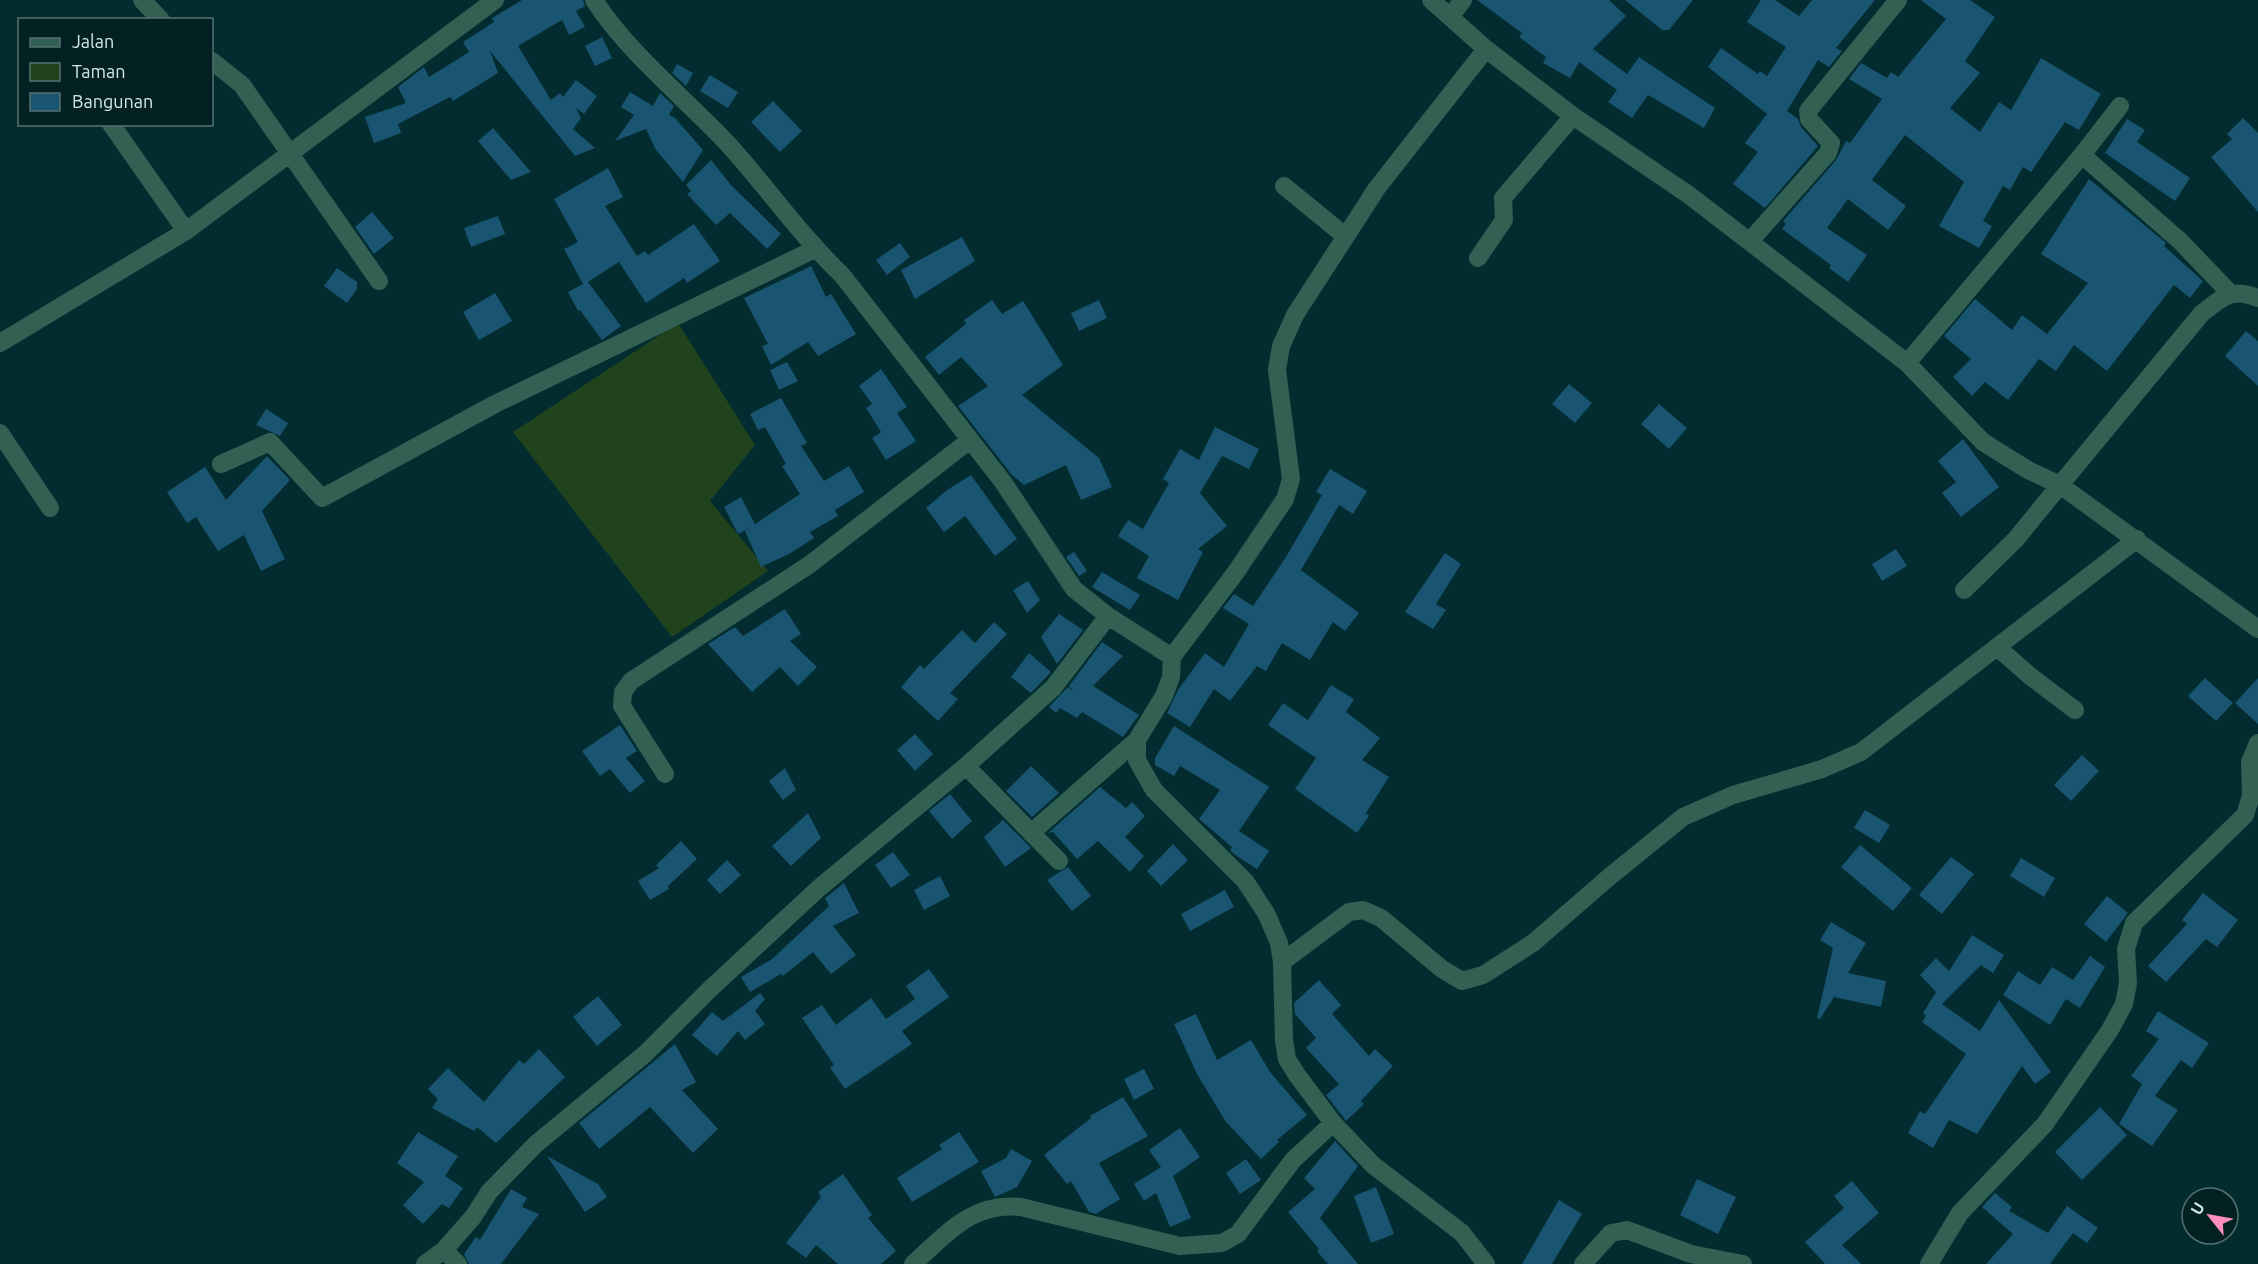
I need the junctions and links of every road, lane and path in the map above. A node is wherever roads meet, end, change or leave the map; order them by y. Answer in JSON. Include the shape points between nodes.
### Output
{"nodes":[{"id":1,"x":142,"y":0,"type":"edge"},
{"id":2,"x":495,"y":0,"type":"edge"},
{"id":3,"x":1431,"y":0,"type":"edge"},
{"id":4,"x":1463,"y":0,"type":"edge"},
{"id":5,"x":1898,"y":0,"type":"edge"},
{"id":6,"x":598,"y":2,"type":"edge"},
{"id":7,"x":1450,"y":17,"type":"junction"},
{"id":8,"x":159,"y":18,"type":"edge"},
{"id":9,"x":1486,"y":49,"type":"junction"},
{"id":10,"x":213,"y":62,"type":"edge"},
{"id":11,"x":2120,"y":106,"type":"dead end"},
{"id":12,"x":1573,"y":116,"type":"junction"},
{"id":13,"x":112,"y":126,"type":"edge"},
{"id":14,"x":289,"y":152,"type":"junction"},
{"id":15,"x":2082,"y":155,"type":"junction"},
{"id":16,"x":1284,"y":186,"type":"dead end"},
{"id":17,"x":186,"y":231,"type":"junction"},
{"id":18,"x":1345,"y":236,"type":"junction"},
{"id":19,"x":1750,"y":241,"type":"junction"},
{"id":20,"x":814,"y":249,"type":"junction"},
{"id":21,"x":1478,"y":258,"type":"dead end"},
{"id":22,"x":379,"y":281,"type":"dead end"},
{"id":23,"x":2230,"y":293,"type":"junction"},
{"id":24,"x":2258,"y":298,"type":"edge"},
{"id":25,"x":0,"y":343,"type":"edge"},
{"id":26,"x":1907,"y":363,"type":"junction"},
{"id":27,"x":0,"y":434,"type":"edge"},
{"id":28,"x":970,"y":440,"type":"junction"},
{"id":29,"x":221,"y":464,"type":"dead end"},
{"id":30,"x":2060,"y":485,"type":"junction"},
{"id":31,"x":50,"y":508,"type":"dead end"},
{"id":32,"x":2137,"y":540,"type":"junction"},
{"id":33,"x":1964,"y":590,"type":"dead end"},
{"id":34,"x":1108,"y":616,"type":"junction"},
{"id":35,"x":2258,"y":629,"type":"edge"},
{"id":36,"x":1997,"y":646,"type":"junction"},
{"id":37,"x":1172,"y":657,"type":"junction"},
{"id":38,"x":2075,"y":710,"type":"dead end"},
{"id":39,"x":1137,"y":740,"type":"junction"},
{"id":40,"x":2258,"y":743,"type":"edge"},
{"id":41,"x":966,"y":766,"type":"junction"},
{"id":42,"x":665,"y":774,"type":"dead end"},
{"id":43,"x":2251,"y":821,"type":"edge"},
{"id":44,"x":1031,"y":833,"type":"junction"},
{"id":45,"x":1059,"y":861,"type":"dead end"},
{"id":46,"x":1282,"y":962,"type":"junction"},
{"id":47,"x":1333,"y":1123,"type":"junction"},
{"id":48,"x":444,"y":1250,"type":"junction"},
{"id":49,"x":1478,"y":1261,"type":"edge"},
{"id":50,"x":425,"y":1264,"type":"edge"},
{"id":51,"x":458,"y":1264,"type":"edge"},
{"id":52,"x":913,"y":1264,"type":"edge"},
{"id":53,"x":1583,"y":1264,"type":"edge"},
{"id":54,"x":1743,"y":1264,"type":"edge"},
{"id":55,"x":1929,"y":1264,"type":"edge"}],
"edges":[{"from":1,"to":8,"type":"street"},
{"from":2,"to":14,"type":"street"},
{"from":3,"to":7,"type":"street"},
{"from":4,"to":7,"type":"street"},
{"from":5,"to":19,"type":"street","via":[[1808,111],[1809,119],[1831,143],[1828,153]]},
{"from":6,"to":20,"type":"street","via":[[627,42],[729,145]]},
{"from":7,"to":9,"type":"street"},
{"from":9,"to":12,"type":"street"},
{"from":9,"to":18,"type":"street","via":[[1377,188]]},
{"from":10,"to":14,"type":"street","via":[[242,85]]},
{"from":11,"to":15,"type":"street"},
{"from":12,"to":19,"type":"street"},
{"from":12,"to":21,"type":"street","via":[[1503,198],[1504,220]]},
{"from":13,"to":17,"type":"street"},
{"from":14,"to":17,"type":"street"},
{"from":14,"to":22,"type":"street"},
{"from":15,"to":23,"type":"street","via":[[2180,241]]},
{"from":15,"to":26,"type":"street"},
{"from":16,"to":18,"type":"street"},
{"from":17,"to":25,"type":"street"},
{"from":18,"to":37,"type":"street","via":[[1313,283],[1281,346],[1277,370],[1291,479],[1285,499]]},
{"from":19,"to":26,"type":"street"},
{"from":20,"to":28,"type":"street","via":[[842,275]]},
{"from":20,"to":29,"type":"street","via":[[495,404],[322,498],[270,442]]},
{"from":23,"to":24,"type":"street","via":[[2242,291]]},
{"from":23,"to":30,"type":"street","via":[[2202,313]]},
{"from":26,"to":30,"type":"street","via":[[1983,442]]},
{"from":27,"to":31,"type":"street"},
{"from":28,"to":34,"type":"street","via":[[1004,482],[1069,582]]},
{"from":28,"to":42,"type":"street","via":[[809,565],[631,681],[623,692],[622,706]]},
{"from":30,"to":32,"type":"street"},
{"from":30,"to":33,"type":"street","via":[[2016,539]]},
{"from":32,"to":35,"type":"street"},
{"from":32,"to":36,"type":"street"},
{"from":34,"to":37,"type":"street"},
{"from":34,"to":41,"type":"street","via":[[1053,688]]},
{"from":36,"to":38,"type":"street"},
{"from":36,"to":46,"type":"street","via":[[1861,752],[1822,769],[1733,795],[1683,817],[1533,943],[1483,975],[1462,981],[1381,918],[1363,910],[1349,912]]},
{"from":37,"to":39,"type":"street","via":[[1172,677],[1164,696]]},
{"from":39,"to":44,"type":"street"},
{"from":39,"to":46,"type":"street","via":[[1137,760],[1143,774],[1188,827],[1245,880],[1266,913],[1279,943]]},
{"from":40,"to":43,"type":"street","via":[[2250,762]]},
{"from":41,"to":44,"type":"street"},
{"from":41,"to":48,"type":"street","via":[[819,888],[645,1054],[537,1144],[489,1192]]},
{"from":43,"to":55,"type":"street","via":[[2134,923],[2126,949],[2128,983],[2124,1004],[2110,1030],[2045,1124],[1960,1213]]},
{"from":44,"to":45,"type":"street"},
{"from":46,"to":47,"type":"street","via":[[1287,1059]]},
{"from":47,"to":49,"type":"street","via":[[1390,1179],[1462,1233]]},
{"from":47,"to":52,"type":"street","via":[[1293,1160],[1238,1234],[1222,1243],[1180,1246],[1021,1207],[998,1206],[967,1218]]},
{"from":48,"to":50,"type":"street"},
{"from":48,"to":51,"type":"street"},
{"from":53,"to":54,"type":"street","via":[[1611,1233],[1627,1230],[1691,1254]]}]}
